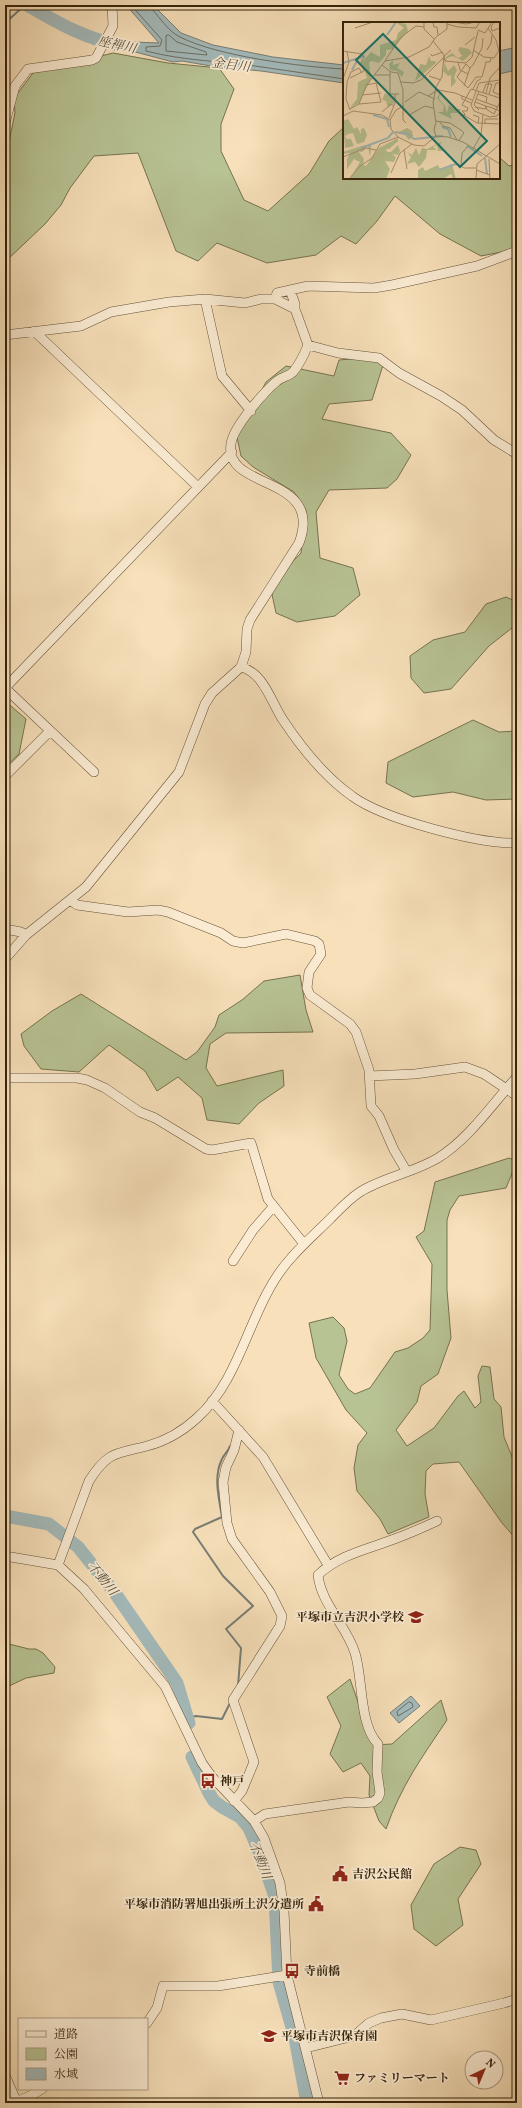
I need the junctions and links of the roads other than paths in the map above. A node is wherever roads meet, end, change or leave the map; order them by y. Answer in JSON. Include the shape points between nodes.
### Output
{"nodes":[{"id":1,"x":112,"y":5,"type":"edge"},
{"id":2,"x":5,"y":123,"type":"edge"},
{"id":3,"x":517,"y":250,"type":"edge"},
{"id":4,"x":290,"y":290,"type":"junction"},
{"id":5,"x":275,"y":299,"type":"junction"},
{"id":6,"x":205,"y":300,"type":"junction"},
{"id":7,"x":294,"y":309,"type":"junction"},
{"id":8,"x":34,"y":331,"type":"junction"},
{"id":9,"x":5,"y":336,"type":"edge"},
{"id":10,"x":308,"y":346,"type":"junction"},
{"id":11,"x":251,"y":411,"type":"junction"},
{"id":12,"x":232,"y":452,"type":"junction"},
{"id":13,"x":517,"y":454,"type":"edge"},
{"id":14,"x":198,"y":487,"type":"junction"},
{"id":15,"x":241,"y":667,"type":"junction"},
{"id":16,"x":50,"y":731,"type":"junction"},
{"id":17,"x":94,"y":772,"type":"dead end"},
{"id":18,"x":5,"y":776,"type":"edge"},
{"id":19,"x":517,"y":843,"type":"edge"},
{"id":20,"x":70,"y":900,"type":"junction"},
{"id":21,"x":5,"y":929,"type":"edge"},
{"id":22,"x":26,"y":935,"type":"junction"},
{"id":23,"x":5,"y":959,"type":"edge"},
{"id":24,"x":369,"y":1076,"type":"junction"},
{"id":25,"x":517,"y":1077,"type":"edge"},
{"id":26,"x":5,"y":1078,"type":"edge"},
{"id":27,"x":507,"y":1088,"type":"junction"},
{"id":28,"x":517,"y":1096,"type":"edge"},
{"id":29,"x":407,"y":1172,"type":"junction"},
{"id":30,"x":273,"y":1207,"type":"junction"},
{"id":31,"x":304,"y":1244,"type":"junction"},
{"id":32,"x":233,"y":1261,"type":"dead end"},
{"id":33,"x":212,"y":1402,"type":"junction"},
{"id":34,"x":239,"y":1430,"type":"junction"},
{"id":35,"x":437,"y":1521,"type":"dead end"},
{"id":36,"x":5,"y":1556,"type":"edge"},
{"id":37,"x":58,"y":1565,"type":"junction"},
{"id":38,"x":328,"y":1565,"type":"junction"},
{"id":39,"x":234,"y":1801,"type":"junction"},
{"id":40,"x":254,"y":1821,"type":"junction"},
{"id":41,"x":287,"y":1975,"type":"junction"},
{"id":42,"x":517,"y":1998,"type":"edge"},
{"id":43,"x":148,"y":2022,"type":"edge"},
{"id":44,"x":306,"y":2048,"type":"junction"},
{"id":45,"x":5,"y":2075,"type":"edge"},
{"id":46,"x":40,"y":2090,"type":"edge"},
{"id":47,"x":18,"y":2102,"type":"edge"},
{"id":48,"x":319,"y":2103,"type":"edge"}],
"edges":[{"from":1,"to":2,"type":"street","via":[[113,26],[99,54],[92,60],[28,69],[15,86]]},
{"from":3,"to":4,"type":"street","via":[[477,266],[374,288],[316,285]]},
{"from":4,"to":5,"type":"street","via":[[277,293]]},
{"from":4,"to":7,"type":"street","via":[[295,304]]},
{"from":5,"to":6,"type":"street","via":[[245,303]]},
{"from":5,"to":7,"type":"street"},
{"from":6,"to":8,"type":"street","via":[[169,302],[111,312],[81,326]]},
{"from":6,"to":11,"type":"street","via":[[222,376]]},
{"from":7,"to":10,"type":"street"},
{"from":8,"to":9,"type":"street"},
{"from":8,"to":14,"type":"street"},
{"from":10,"to":11,"type":"street","via":[[300,363],[291,373],[278,381]]},
{"from":10,"to":13,"type":"street","via":[[379,358],[399,373],[462,410],[494,440]]},
{"from":11,"to":12,"type":"street","via":[[238,424],[233,434],[230,445]]},
{"from":12,"to":14,"type":"street"},
{"from":12,"to":15,"type":"street","via":[[233,458],[247,473],[284,491],[296,501],[304,520],[300,542],[250,620],[246,652]]},
{"from":14,"to":16,"type":"street","via":[[5,688]]},
{"from":15,"to":19,"type":"street","via":[[249,669],[263,684],[282,719],[315,760],[336,783],[362,803],[382,812],[456,834],[488,841]]},
{"from":15,"to":20,"type":"street","via":[[212,693],[205,704],[179,772],[101,870]]},
{"from":16,"to":17,"type":"street"},
{"from":16,"to":18,"type":"street"},
{"from":20,"to":22,"type":"street"},
{"from":20,"to":24,"type":"street","via":[[77,905],[128,912],[168,912],[222,933],[233,942],[243,943],[286,934],[315,941],[319,944],[321,954],[309,972],[307,988],[310,995],[350,1024],[356,1032]]},
{"from":21,"to":22,"type":"street"},
{"from":22,"to":23,"type":"street"},
{"from":24,"to":27,"type":"street","via":[[415,1074],[465,1067],[484,1074]]},
{"from":24,"to":29,"type":"street","via":[[371,1106],[379,1116]]},
{"from":25,"to":27,"type":"street"},
{"from":26,"to":30,"type":"street","via":[[87,1080],[105,1088],[140,1112],[155,1118],[206,1149],[251,1143],[264,1190]]},
{"from":27,"to":28,"type":"street"},
{"from":27,"to":29,"type":"street","via":[[455,1146],[438,1158]]},
{"from":29,"to":31,"type":"street","via":[[359,1193]]},
{"from":30,"to":31,"type":"street"},
{"from":30,"to":32,"type":"street","via":[[253,1230]]},
{"from":31,"to":33,"type":"street","via":[[278,1274],[262,1301],[234,1364]]},
{"from":33,"to":34,"type":"street"},
{"from":33,"to":37,"type":"street","via":[[198,1418],[180,1432],[154,1444],[124,1450],[108,1458],[89,1481]]},
{"from":34,"to":38,"type":"street","via":[[263,1457]]},
{"from":34,"to":39,"type":"street","via":[[223,1482],[227,1523],[232,1539],[270,1592],[282,1616],[280,1626],[233,1700],[254,1762],[242,1791]]},
{"from":35,"to":38,"type":"street","via":[[396,1539],[352,1553]]},
{"from":36,"to":37,"type":"street"},
{"from":37,"to":39,"type":"street","via":[[83,1587],[165,1686],[202,1763]]},
{"from":38,"to":40,"type":"street","via":[[318,1575],[319,1584],[355,1652],[368,1727],[373,1740],[378,1744],[377,1772],[380,1793],[373,1802],[349,1802],[265,1814]]},
{"from":39,"to":40,"type":"street"},
{"from":40,"to":41,"type":"street","via":[[264,1838],[282,1891]]},
{"from":41,"to":43,"type":"street","via":[[218,1986],[163,1986],[157,2008]]},
{"from":41,"to":44,"type":"street"},
{"from":42,"to":44,"type":"street","via":[[431,2020],[402,2014],[381,2018],[369,2023],[354,2036]]},
{"from":44,"to":48,"type":"street"},
{"from":45,"to":47,"type":"street"},
{"from":46,"to":47,"type":"street"}]}
